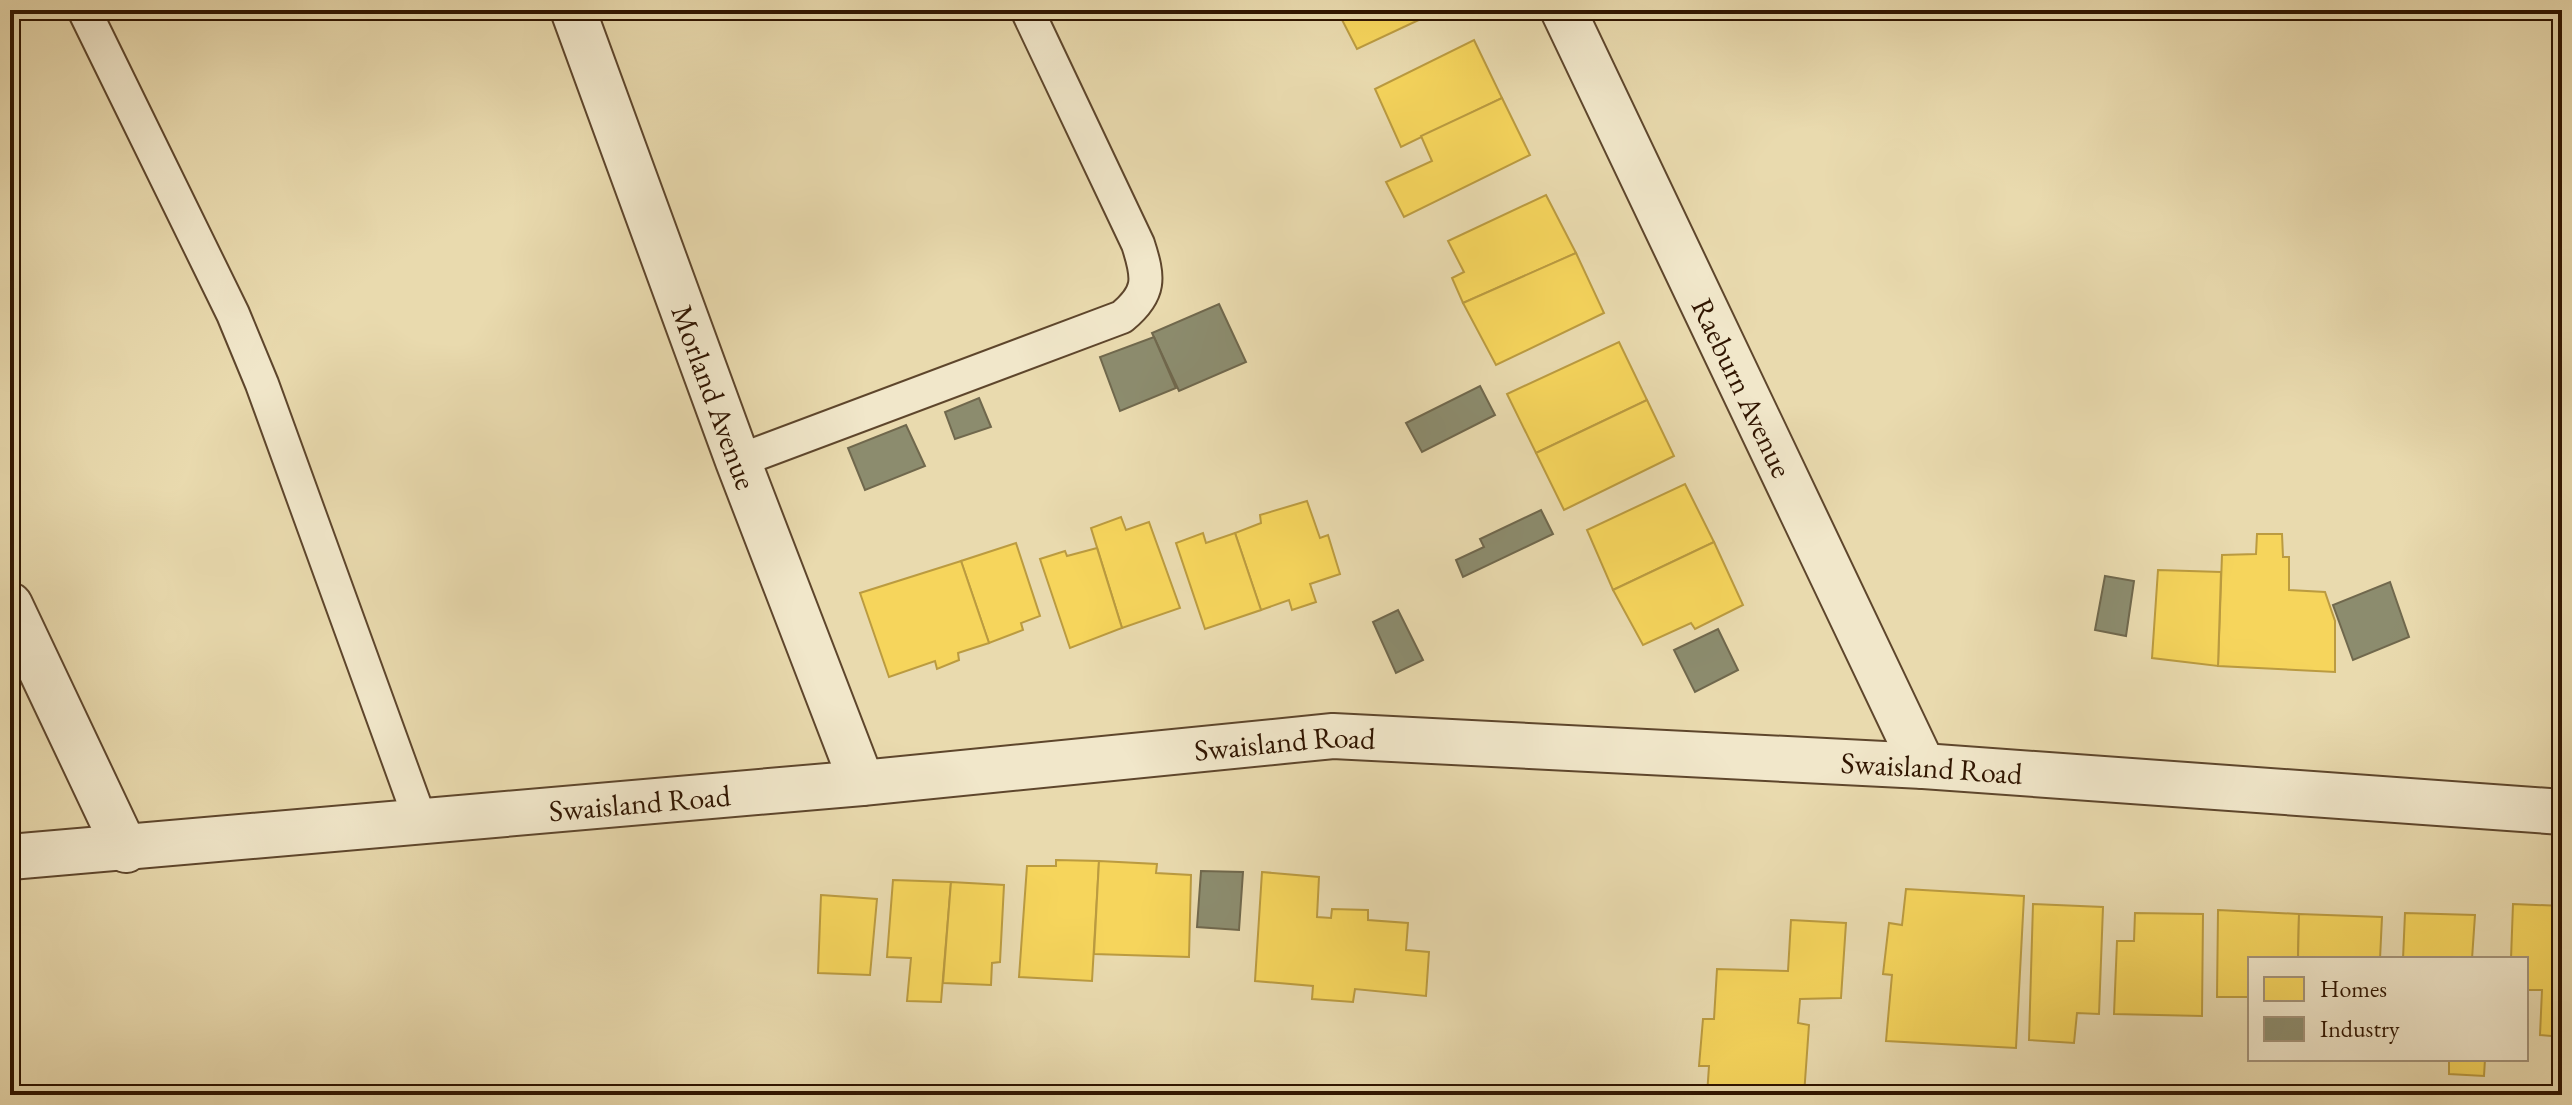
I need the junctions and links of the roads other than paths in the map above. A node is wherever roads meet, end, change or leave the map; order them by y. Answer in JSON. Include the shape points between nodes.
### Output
{"nodes":[{"id":1,"x":84,"y":10,"type":"edge"},
{"id":2,"x":573,"y":10,"type":"edge"},
{"id":3,"x":1027,"y":10,"type":"edge"},
{"id":4,"x":1563,"y":10,"type":"edge"},
{"id":5,"x":738,"y":461,"type":"junction"},
{"id":6,"x":10,"y":605,"type":"edge"},
{"id":7,"x":1923,"y":766,"type":"junction"},
{"id":8,"x":862,"y":783,"type":"junction"},
{"id":9,"x":2562,"y":812,"type":"edge"},
{"id":10,"x":421,"y":822,"type":"junction"},
{"id":11,"x":126,"y":850,"type":"junction"},
{"id":12,"x":10,"y":857,"type":"edge"}],
"edges":[{"from":1,"to":10,"type":"lane","via":[[233,314]]},
{"from":2,"to":5,"type":"street","name":"Morland Avenue"},
{"from":3,"to":5,"type":"lane","via":[[1138,244],[1147,273],[1140,302],[1122,317]]},
{"from":4,"to":7,"type":"street","name":"Raeburn Avenue"},
{"from":5,"to":8,"type":"street","name":"Morland Avenue"},
{"from":6,"to":11,"type":"street"},
{"from":7,"to":8,"type":"street","name":"Swaisland Road","via":[[1333,736]]},
{"from":7,"to":9,"type":"street","name":"Swaisland Road"},
{"from":8,"to":10,"type":"street","name":"Swaisland Road"},
{"from":10,"to":11,"type":"street","name":"Swaisland Road"},
{"from":11,"to":12,"type":"street","name":"Swaisland Road"}]}
